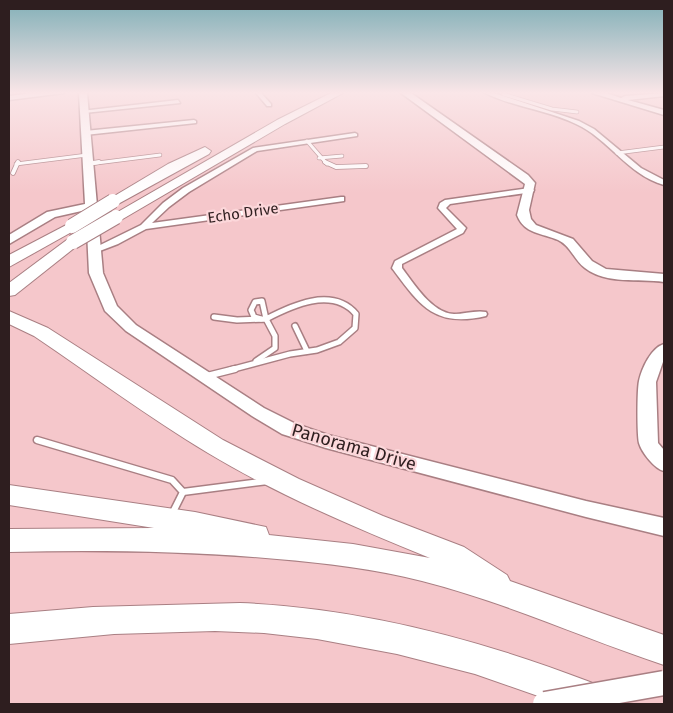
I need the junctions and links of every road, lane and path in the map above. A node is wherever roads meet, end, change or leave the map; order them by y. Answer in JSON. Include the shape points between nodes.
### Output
{"nodes":[{"id":1,"x":85,"y":126,"type":"edge"},
{"id":2,"x":152,"y":126,"type":"edge"},
{"id":3,"x":256,"y":126,"type":"edge"},
{"id":4,"x":274,"y":126,"type":"edge"},
{"id":5,"x":452,"y":126,"type":"edge"},
{"id":6,"x":585,"y":126,"type":"edge"},
{"id":7,"x":85,"y":133,"type":"junction"},
{"id":8,"x":355,"y":135,"type":"dead end"},
{"id":9,"x":307,"y":141,"type":"junction"},
{"id":10,"x":664,"y":148,"type":"edge"},
{"id":11,"x":617,"y":153,"type":"junction"},
{"id":12,"x":160,"y":155,"type":"dead end"},
{"id":13,"x":342,"y":156,"type":"dead end"},
{"id":14,"x":319,"y":158,"type":"junction"},
{"id":15,"x":87,"y":160,"type":"junction"},
{"id":16,"x":366,"y":166,"type":"dead end"},
{"id":17,"x":14,"y":173,"type":"dead end"},
{"id":18,"x":664,"y":183,"type":"edge"},
{"id":19,"x":530,"y":190,"type":"junction"},
{"id":20,"x":341,"y":199,"type":"dead end"},
{"id":21,"x":90,"y":206,"type":"junction"},
{"id":22,"x":144,"y":227,"type":"junction"},
{"id":23,"x":9,"y":240,"type":"edge"},
{"id":24,"x":73,"y":242,"type":"junction"},
{"id":25,"x":94,"y":250,"type":"junction"},
{"id":26,"x":12,"y":260,"type":"edge"},
{"id":27,"x":660,"y":276,"type":"edge"},
{"id":28,"x":9,"y":280,"type":"edge"},
{"id":29,"x":9,"y":286,"type":"edge"},
{"id":30,"x":9,"y":291,"type":"edge"},
{"id":31,"x":482,"y":314,"type":"dead end"},
{"id":32,"x":214,"y":316,"type":"dead end"},
{"id":33,"x":14,"y":319,"type":"edge"},
{"id":34,"x":264,"y":319,"type":"junction"},
{"id":35,"x":296,"y":326,"type":"dead end"},
{"id":36,"x":664,"y":349,"type":"edge"},
{"id":37,"x":307,"y":351,"type":"junction"},
{"id":38,"x":246,"y":366,"type":"junction"},
{"id":39,"x":205,"y":377,"type":"junction"},
{"id":40,"x":36,"y":440,"type":"dead end"},
{"id":41,"x":664,"y":464,"type":"edge"},
{"id":42,"x":278,"y":480,"type":"junction"},
{"id":43,"x":183,"y":492,"type":"junction"},
{"id":44,"x":9,"y":495,"type":"edge"},
{"id":45,"x":169,"y":520,"type":"junction"},
{"id":46,"x":664,"y":527,"type":"edge"},
{"id":47,"x":9,"y":541,"type":"edge"},
{"id":48,"x":329,"y":551,"type":"junction"},
{"id":49,"x":509,"y":592,"type":"junction"},
{"id":50,"x":9,"y":629,"type":"edge"},
{"id":51,"x":664,"y":650,"type":"edge"},
{"id":52,"x":664,"y":684,"type":"edge"},
{"id":53,"x":546,"y":704,"type":"edge"},
{"id":54,"x":604,"y":704,"type":"edge"}],
"edges":[{"from":1,"to":7,"type":"street","name":"Panorama Drive"},
{"from":2,"to":7,"type":"street"},
{"from":3,"to":26,"type":"highway","bridge":true,"via":[[172,167]]},
{"from":4,"to":24,"type":"highway","bridge":true},
{"from":5,"to":19,"type":"street","via":[[524,177],[530,183]]},
{"from":6,"to":11,"type":"street"},
{"from":7,"to":15,"type":"street","name":"Panorama Drive"},
{"from":8,"to":9,"type":"street"},
{"from":9,"to":14,"type":"lane"},
{"from":9,"to":22,"type":"street","via":[[255,149],[186,190]]},
{"from":10,"to":11,"type":"lane"},
{"from":11,"to":18,"type":"street","via":[[638,170]]},
{"from":12,"to":15,"type":"lane"},
{"from":13,"to":14,"type":"lane"},
{"from":14,"to":16,"type":"lane","via":[[328,167]]},
{"from":15,"to":17,"type":"lane","via":[[16,163]]},
{"from":15,"to":21,"type":"street","name":"Panorama Drive"},
{"from":19,"to":27,"type":"street","via":[[524,201],[525,220],[572,244],[585,263],[600,272],[623,277]]},
{"from":19,"to":31,"type":"street","via":[[448,202],[442,208],[462,228],[460,231],[398,263],[397,268],[437,312],[456,317]]},
{"from":20,"to":22,"type":"street","name":"Echo Drive"},
{"from":21,"to":23,"type":"street","via":[[51,214]]},
{"from":21,"to":25,"type":"street","name":"Panorama Drive"},
{"from":22,"to":25,"type":"street"},
{"from":24,"to":28,"type":"highway"},
{"from":24,"to":29,"type":"highway"},
{"from":24,"to":30,"type":"highway"},
{"from":25,"to":39,"type":"street","name":"Panorama Drive","via":[[96,272],[110,308],[131,328]]},
{"from":32,"to":34,"type":"lane","via":[[237,320]]},
{"from":33,"to":42,"type":"highway","via":[[41,332],[215,446]]},
{"from":34,"to":37,"type":"lane","via":[[316,299],[352,307],[356,314],[355,328],[339,342]]},
{"from":34,"to":38,"type":"lane","via":[[275,336],[275,348]]},
{"from":35,"to":37,"type":"lane"},
{"from":36,"to":41,"type":"street","via":[[656,358],[648,382],[649,444]]},
{"from":37,"to":38,"type":"lane"},
{"from":38,"to":39,"type":"lane"},
{"from":39,"to":46,"type":"street","name":"Panorama Drive","via":[[289,429],[326,442],[586,510]]},
{"from":40,"to":43,"type":"lane","via":[[172,480]]},
{"from":42,"to":43,"type":"lane"},
{"from":42,"to":49,"type":"highway","via":[[374,524],[454,555]]},
{"from":43,"to":45,"type":"lane"},
{"from":44,"to":45,"type":"highway"},
{"from":45,"to":48,"type":"highway","via":[[221,527]]},
{"from":47,"to":48,"type":"highway","via":[[58,537],[170,539]]},
{"from":48,"to":49,"type":"highway","via":[[420,568]]},
{"from":49,"to":51,"type":"highway"},
{"from":50,"to":54,"type":"highway","via":[[95,620],[276,619],[426,644],[525,672]]},
{"from":52,"to":53,"type":"street","bridge":true}]}
